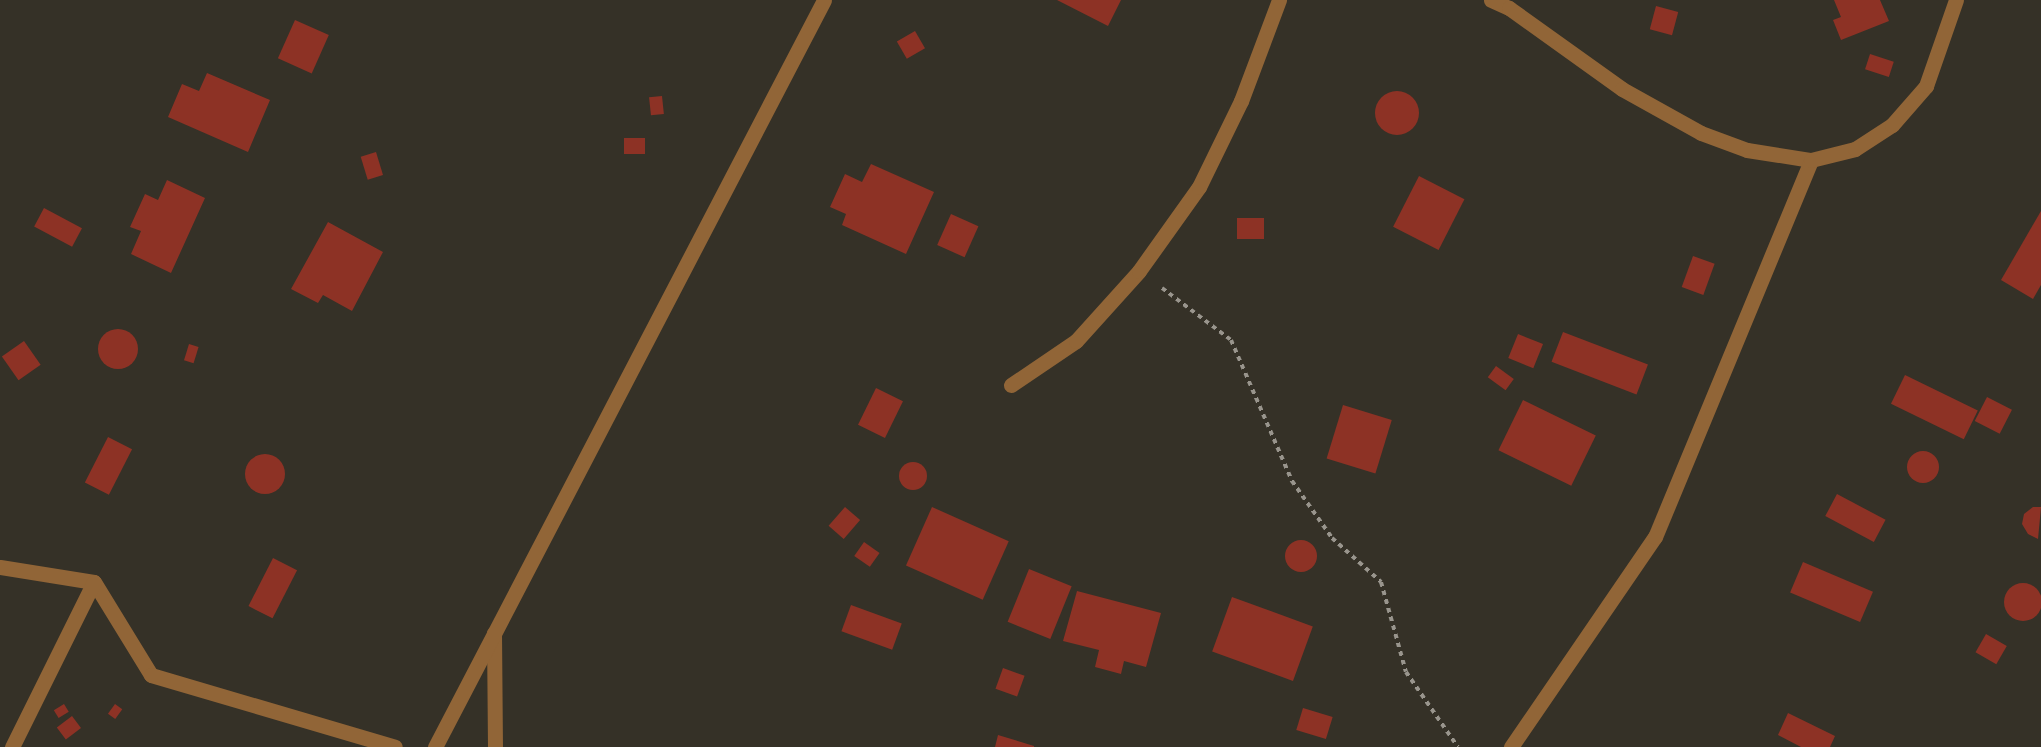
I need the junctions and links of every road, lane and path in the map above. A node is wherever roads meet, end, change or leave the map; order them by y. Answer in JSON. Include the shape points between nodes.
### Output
{"nodes":[{"id":1,"x":824,"y":0,"type":"edge"},
{"id":2,"x":1279,"y":0,"type":"edge"},
{"id":3,"x":1491,"y":0,"type":"edge"},
{"id":4,"x":1956,"y":0,"type":"edge"},
{"id":5,"x":1811,"y":160,"type":"junction"},
{"id":6,"x":1140,"y":271,"type":"junction"},
{"id":7,"x":1011,"y":385,"type":"dead end"},
{"id":8,"x":0,"y":567,"type":"edge"},
{"id":9,"x":94,"y":582,"type":"junction"},
{"id":10,"x":494,"y":630,"type":"junction"},
{"id":11,"x":12,"y":747,"type":"edge"},
{"id":12,"x":395,"y":747,"type":"edge"},
{"id":13,"x":435,"y":747,"type":"edge"},
{"id":14,"x":495,"y":747,"type":"edge"},
{"id":15,"x":1458,"y":747,"type":"edge"},
{"id":16,"x":1511,"y":747,"type":"edge"}],
"edges":[{"from":1,"to":10,"type":"street"},
{"from":2,"to":6,"type":"street","via":[[1241,101],[1198,187]]},
{"from":3,"to":5,"type":"street","via":[[1509,8],[1622,89],[1701,134],[1747,150]]},
{"from":4,"to":5,"type":"street","via":[[1926,86],[1892,125],[1855,149]]},
{"from":5,"to":16,"type":"street","via":[[1655,537]]},
{"from":6,"to":7,"type":"street","via":[[1076,341]]},
{"from":6,"to":15,"type":"path","via":[[1231,340],[1292,481],[1332,538],[1381,582],[1406,672]]},
{"from":8,"to":9,"type":"street"},
{"from":9,"to":11,"type":"street"},
{"from":9,"to":12,"type":"street","via":[[151,675]]},
{"from":10,"to":13,"type":"street"},
{"from":10,"to":14,"type":"street"}]}
